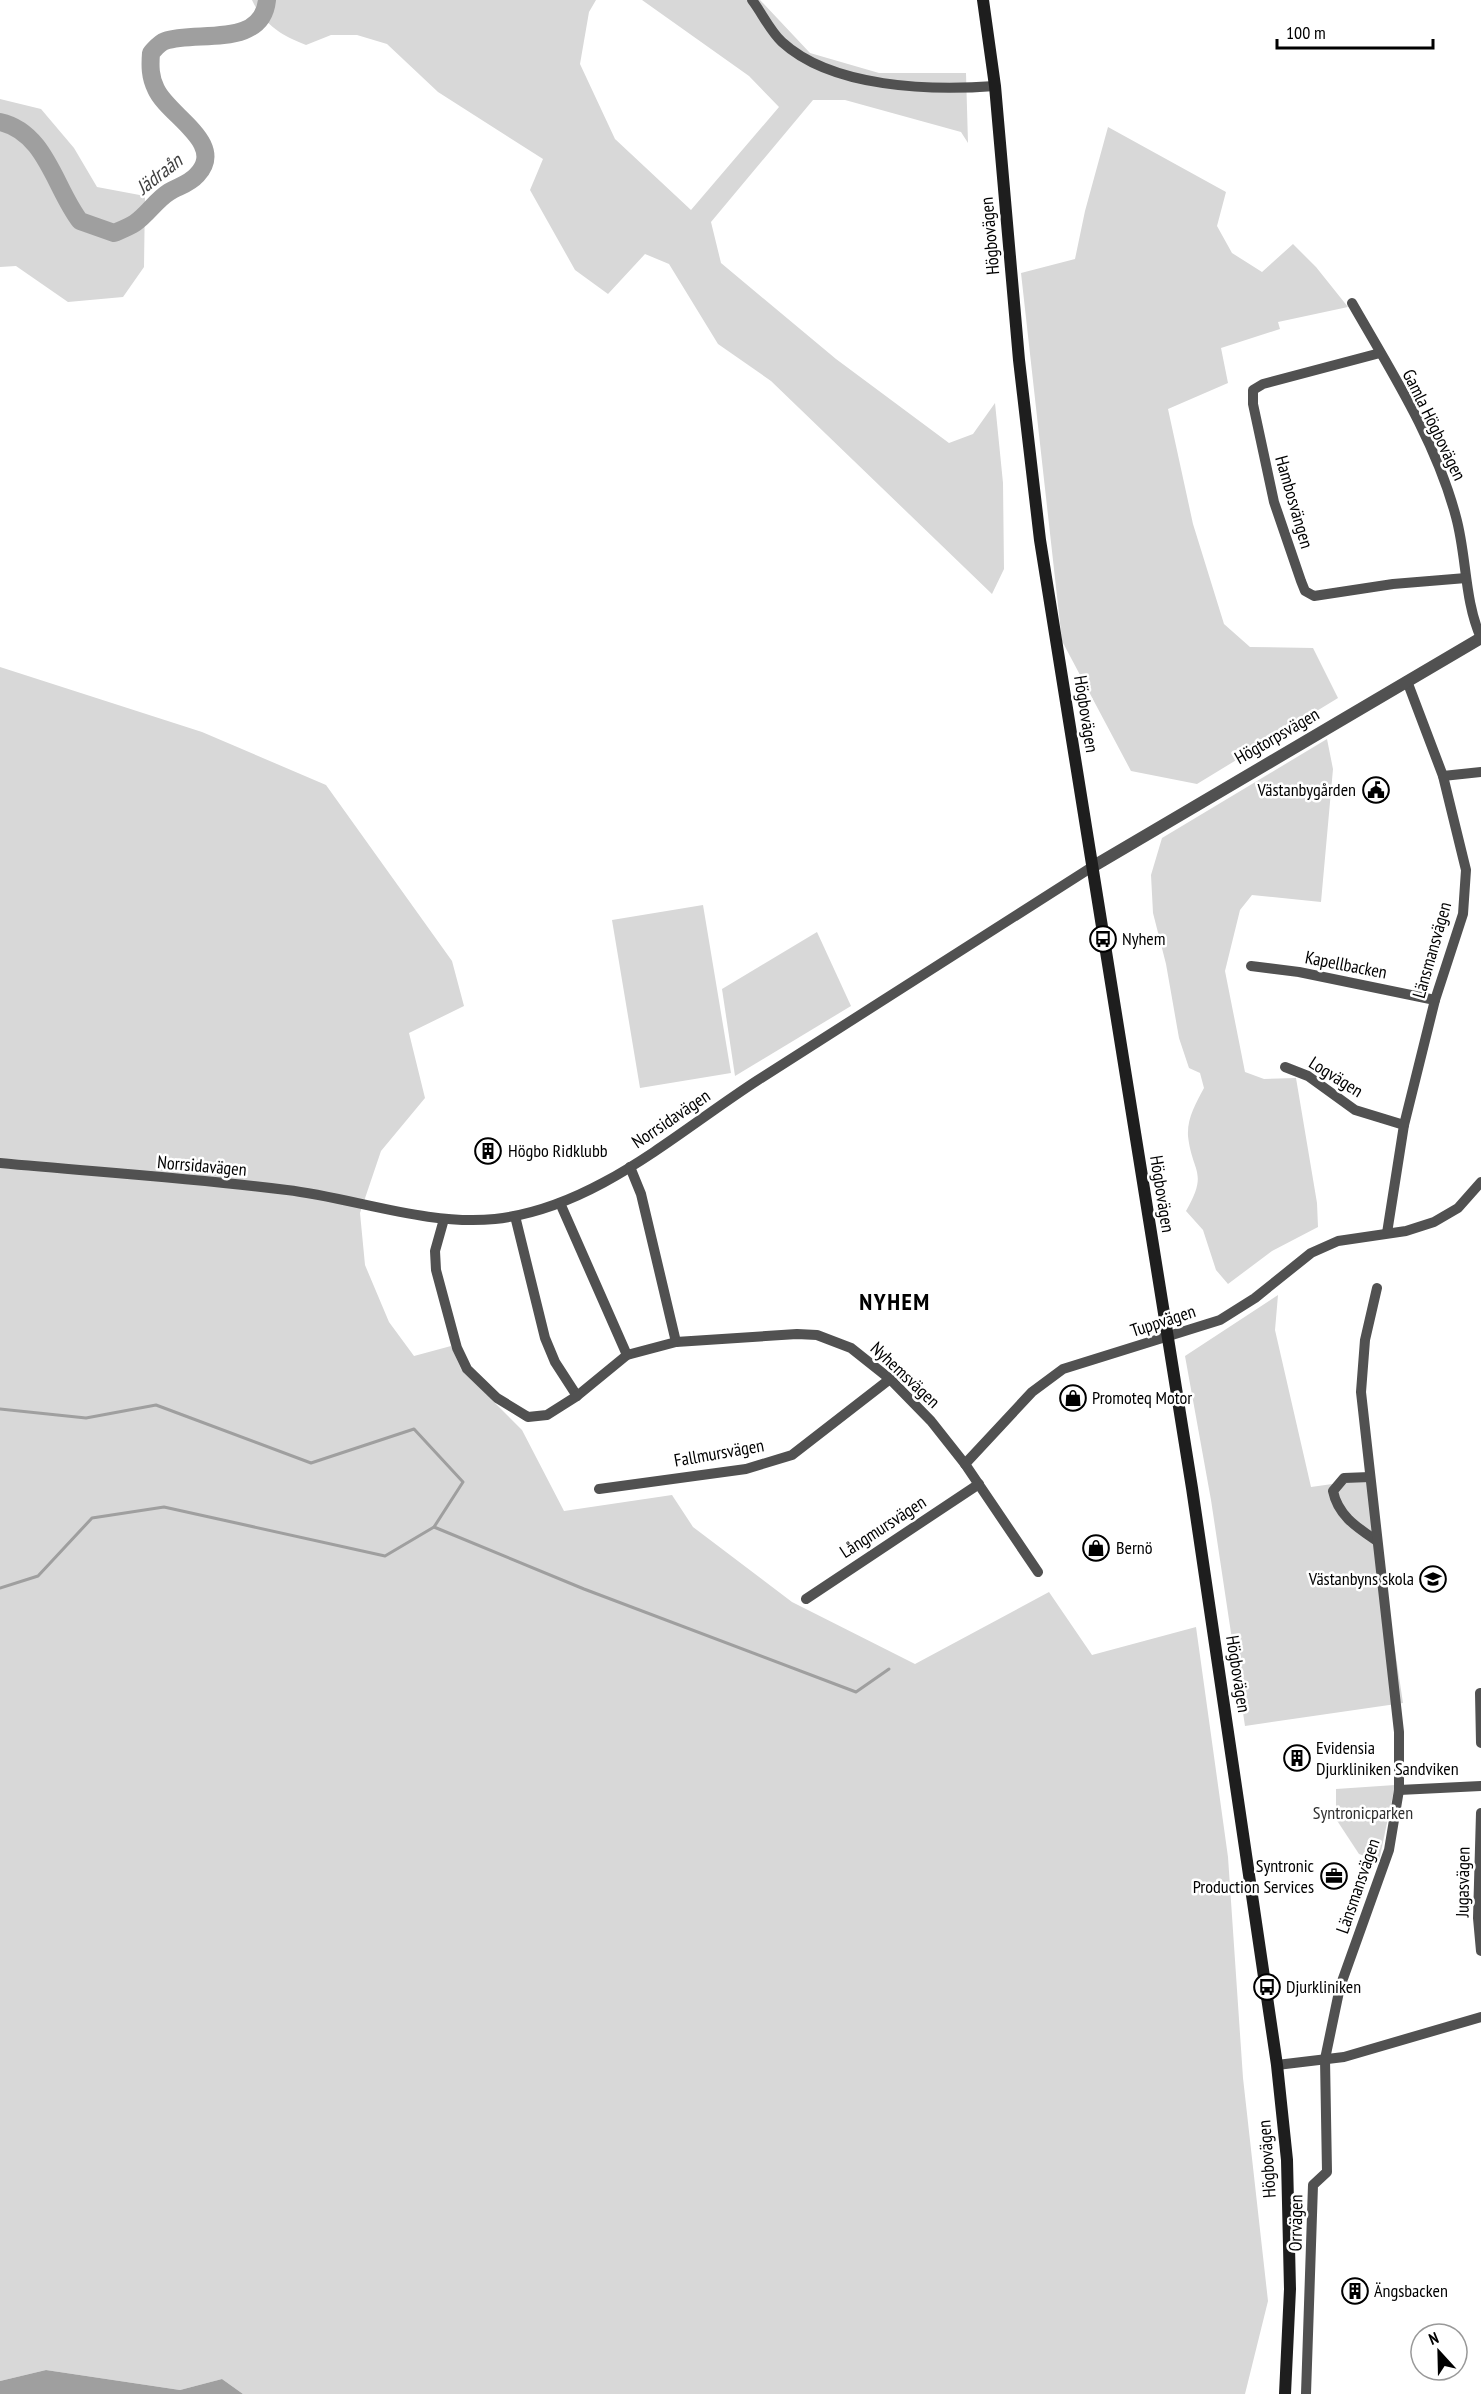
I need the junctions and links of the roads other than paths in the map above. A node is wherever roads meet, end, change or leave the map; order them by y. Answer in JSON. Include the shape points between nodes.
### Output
{"nodes":[{"id":1,"x":752,"y":0,"type":"edge"},
{"id":2,"x":983,"y":0,"type":"edge"},
{"id":3,"x":995,"y":86,"type":"junction"},
{"id":4,"x":1352,"y":303,"type":"dead end"},
{"id":5,"x":1380,"y":354,"type":"junction"},
{"id":6,"x":1466,"y":578,"type":"junction"},
{"id":7,"x":1481,"y":638,"type":"edge"},
{"id":8,"x":1407,"y":681,"type":"junction"},
{"id":9,"x":1481,"y":772,"type":"edge"},
{"id":10,"x":1443,"y":776,"type":"junction"},
{"id":11,"x":1092,"y":867,"type":"junction"},
{"id":12,"x":1251,"y":966,"type":"dead end"},
{"id":13,"x":1435,"y":1000,"type":"junction"},
{"id":14,"x":1285,"y":1067,"type":"dead end"},
{"id":15,"x":1404,"y":1125,"type":"junction"},
{"id":16,"x":0,"y":1162,"type":"edge"},
{"id":17,"x":630,"y":1167,"type":"junction"},
{"id":18,"x":1481,"y":1182,"type":"edge"},
{"id":19,"x":560,"y":1203,"type":"junction"},
{"id":20,"x":515,"y":1216,"type":"junction"},
{"id":21,"x":444,"y":1219,"type":"junction"},
{"id":22,"x":1387,"y":1233,"type":"junction"},
{"id":23,"x":1377,"y":1288,"type":"dead end"},
{"id":24,"x":1166,"y":1339,"type":"junction"},
{"id":25,"x":676,"y":1342,"type":"junction"},
{"id":26,"x":627,"y":1355,"type":"junction"},
{"id":27,"x":890,"y":1379,"type":"junction"},
{"id":28,"x":577,"y":1396,"type":"junction"},
{"id":29,"x":965,"y":1464,"type":"junction"},
{"id":30,"x":1370,"y":1477,"type":"junction"},
{"id":31,"x":979,"y":1484,"type":"junction"},
{"id":32,"x":600,"y":1489,"type":"dead end"},
{"id":33,"x":1377,"y":1541,"type":"junction"},
{"id":34,"x":1038,"y":1572,"type":"dead end"},
{"id":35,"x":806,"y":1599,"type":"dead end"},
{"id":36,"x":1480,"y":1693,"type":"edge"},
{"id":37,"x":1481,"y":1743,"type":"edge"},
{"id":38,"x":1481,"y":1786,"type":"edge"},
{"id":39,"x":1399,"y":1790,"type":"junction"},
{"id":40,"x":1481,"y":1813,"type":"edge"},
{"id":41,"x":1481,"y":1951,"type":"edge"},
{"id":42,"x":1481,"y":2017,"type":"edge"},
{"id":43,"x":1325,"y":2059,"type":"junction"},
{"id":44,"x":1277,"y":2065,"type":"junction"},
{"id":45,"x":1285,"y":2394,"type":"edge"},
{"id":46,"x":1306,"y":2394,"type":"edge"}],
"edges":[{"from":1,"to":3,"type":"street","via":[[781,41],[814,63],[861,78],[922,88]]},
{"from":2,"to":3,"type":"main road","name":"Högbovägen"},
{"from":3,"to":11,"type":"main road","name":"Högbovägen","via":[[1019,360],[1040,540]]},
{"from":4,"to":5,"type":"street","name":"Gamla Högbovägen"},
{"from":5,"to":6,"type":"street","name":"Gamla Högbovägen","via":[[1440,468],[1456,519]]},
{"from":5,"to":6,"type":"street","name":"Hambosvängen","via":[[1263,384],[1253,390],[1274,502],[1300,581],[1305,591],[1314,596]]},
{"from":6,"to":7,"type":"street","name":"Gamla Högbovägen"},
{"from":7,"to":8,"type":"street","name":"Högtorpsvägen"},
{"from":8,"to":10,"type":"street","name":"Länsmansvägen"},
{"from":8,"to":11,"type":"street","name":"Högtorpsvägen"},
{"from":9,"to":10,"type":"street"},
{"from":10,"to":13,"type":"street","name":"Länsmansvägen","via":[[1466,870],[1463,914]]},
{"from":11,"to":17,"type":"street","name":"Norrsidavägen","via":[[744,1089]]},
{"from":11,"to":24,"type":"main road","name":"Högbovägen"},
{"from":12,"to":13,"type":"street","name":"Kapellbacken"},
{"from":13,"to":15,"type":"street","name":"Länsmansvägen"},
{"from":14,"to":15,"type":"street","name":"Logvägen","via":[[1308,1076],[1355,1110]]},
{"from":15,"to":22,"type":"street","name":"Länsmansvägen"},
{"from":16,"to":21,"type":"street","name":"Norrsidavägen","via":[[289,1190]]},
{"from":17,"to":19,"type":"street","name":"Norrsidavägen"},
{"from":17,"to":25,"type":"street","via":[[641,1194]]},
{"from":18,"to":22,"type":"street","name":"Tuppvägen","via":[[1447,1216],[1421,1227]]},
{"from":19,"to":20,"type":"street","name":"Norrsidavägen"},
{"from":19,"to":26,"type":"street"},
{"from":20,"to":21,"type":"street","name":"Norrsidavägen"},
{"from":20,"to":28,"type":"street","via":[[544,1338]]},
{"from":21,"to":28,"type":"street","via":[[435,1251],[436,1270],[460,1356],[468,1369],[497,1398],[528,1417],[547,1415]]},
{"from":22,"to":24,"type":"street","name":"Tuppvägen","via":[[1329,1244],[1311,1253],[1236,1311]]},
{"from":23,"to":30,"type":"street","name":"Länsmansvägen","via":[[1365,1340],[1361,1392]]},
{"from":24,"to":29,"type":"street","name":"Tuppvägen","via":[[1082,1363],[1048,1378]]},
{"from":24,"to":44,"type":"main road","name":"Högbovägen"},
{"from":25,"to":26,"type":"street","name":"Nyhemsvägen"},
{"from":25,"to":27,"type":"street","name":"Nyhemsvägen","via":[[817,1335],[851,1348]]},
{"from":26,"to":28,"type":"street","name":"Nyhemsvägen"},
{"from":27,"to":29,"type":"street","name":"Nyhemsvägen"},
{"from":27,"to":32,"type":"street","name":"Fallmursvägen","via":[[792,1455],[746,1469]]},
{"from":29,"to":31,"type":"street","name":"Nyhemsvägen"},
{"from":30,"to":33,"type":"street","name":"Länsmansvägen"},
{"from":30,"to":33,"type":"street","via":[[1344,1478],[1333,1491],[1335,1504],[1345,1517]]},
{"from":31,"to":34,"type":"street","name":"Nyhemsvägen"},
{"from":31,"to":35,"type":"street","name":"Långmursvägen"},
{"from":33,"to":39,"type":"street","name":"Länsmansvägen","via":[[1399,1732]]},
{"from":36,"to":37,"type":"street"},
{"from":38,"to":39,"type":"street"},
{"from":39,"to":43,"type":"street","name":"Länsmansvägen","via":[[1389,1850],[1341,1988]]},
{"from":40,"to":41,"type":"street","name":"Jugasvägen"},
{"from":42,"to":43,"type":"street","via":[[1344,2057]]},
{"from":43,"to":44,"type":"street"},
{"from":43,"to":46,"type":"street","name":"Orrvägen","via":[[1328,2172],[1313,2185]]},
{"from":44,"to":45,"type":"main road","name":"Högbovägen","via":[[1287,2160],[1290,2289]]}]}
